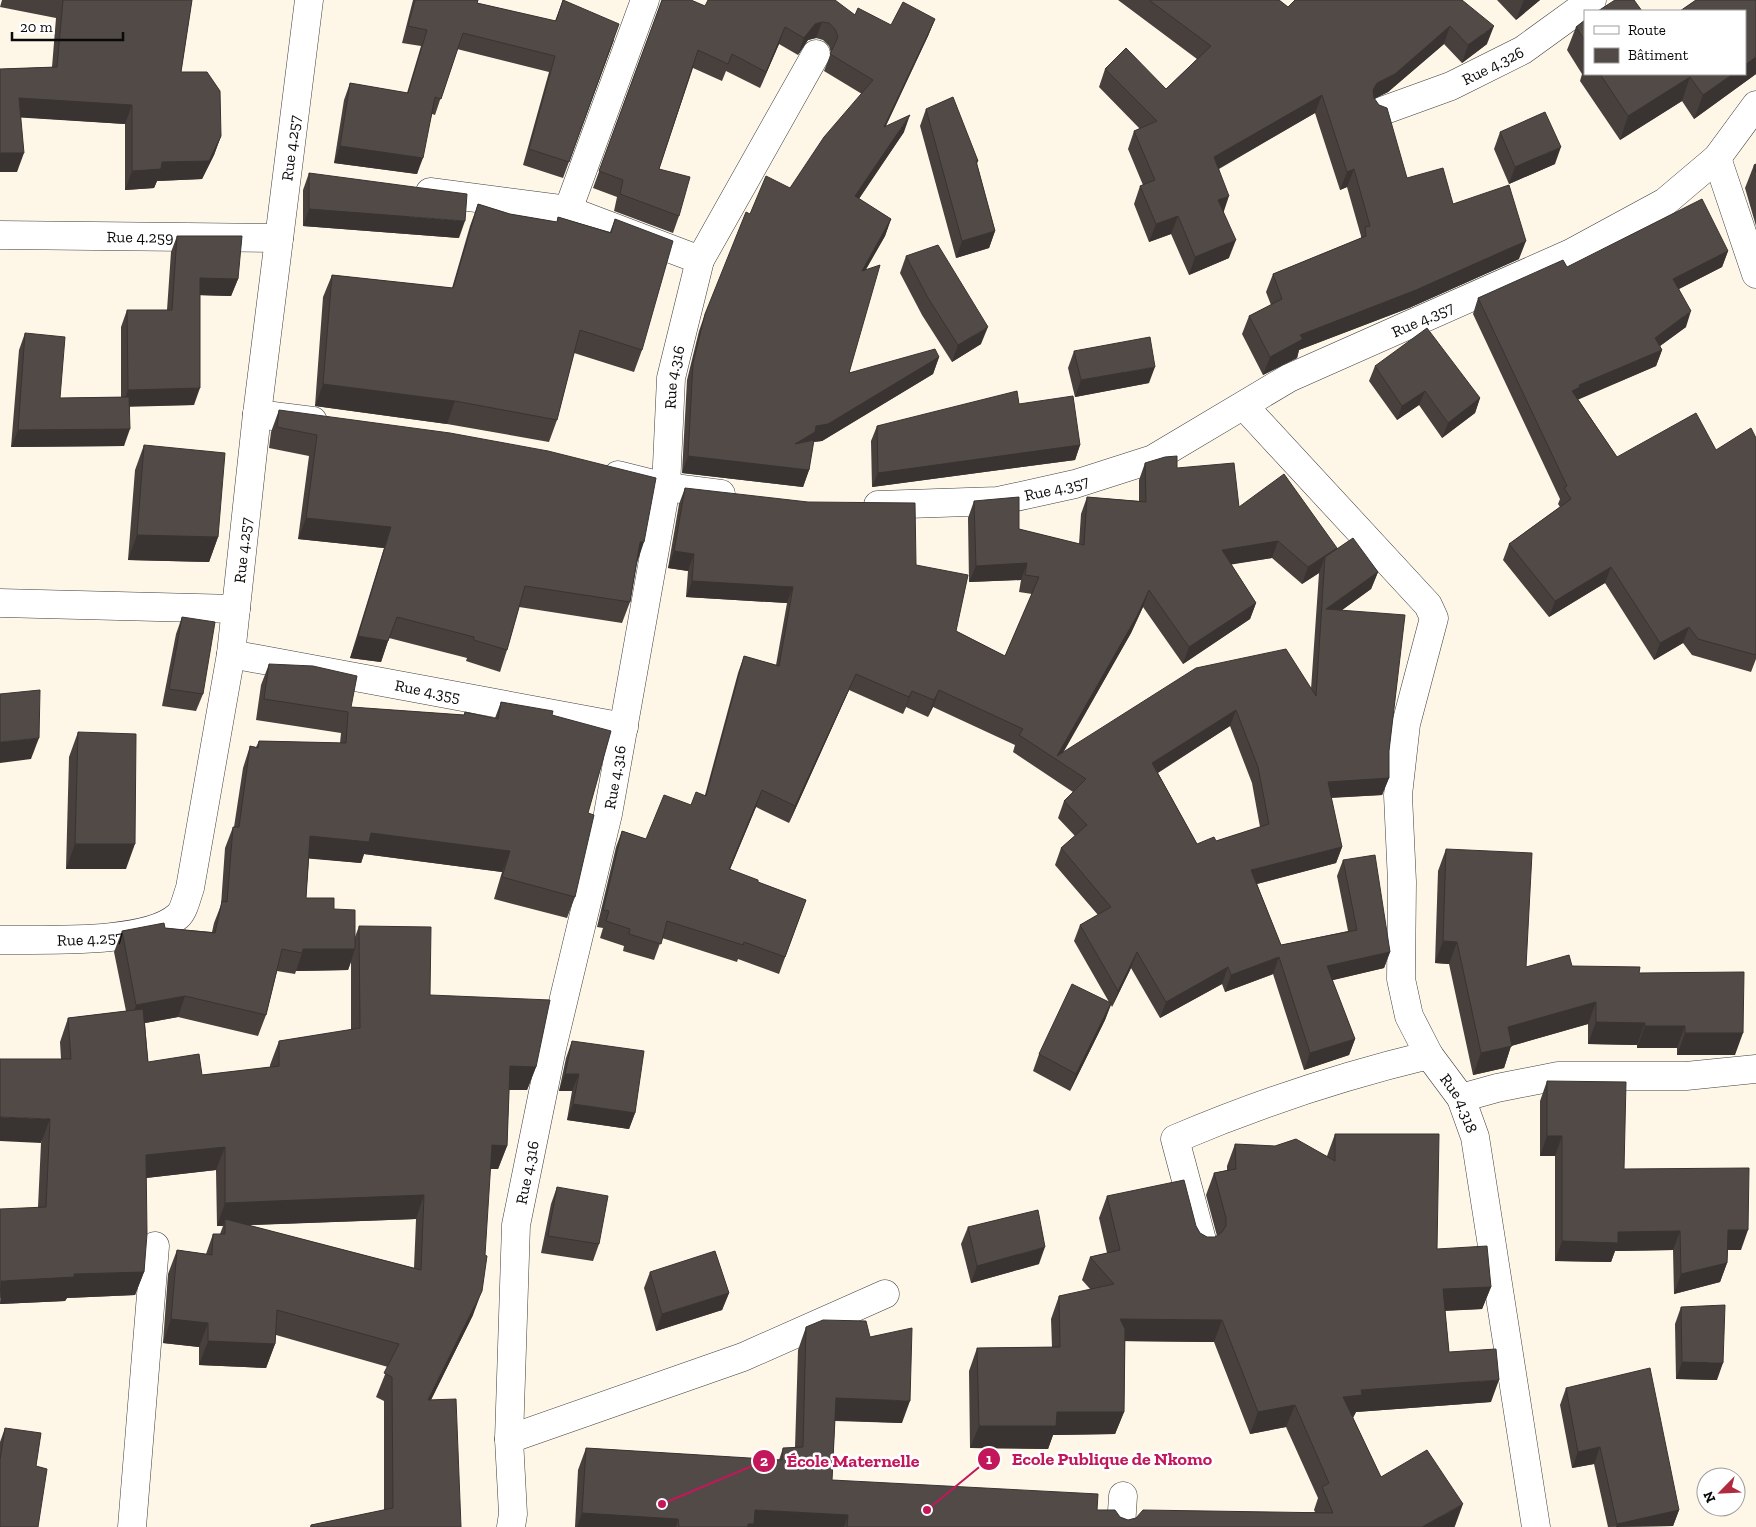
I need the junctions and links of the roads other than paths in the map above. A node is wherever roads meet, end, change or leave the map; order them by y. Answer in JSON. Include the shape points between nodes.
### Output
{"nodes":[{"id":1,"x":310,"y":0,"type":"edge"},
{"id":2,"x":645,"y":0,"type":"edge"},
{"id":3,"x":1592,"y":0,"type":"edge"},
{"id":4,"x":816,"y":54,"type":"dead end"},
{"id":5,"x":1756,"y":105,"type":"edge"},
{"id":6,"x":1382,"y":111,"type":"edge"},
{"id":7,"x":1717,"y":158,"type":"junction"},
{"id":8,"x":288,"y":172,"type":"junction"},
{"id":9,"x":316,"y":176,"type":"edge"},
{"id":10,"x":404,"y":188,"type":"edge"},
{"id":11,"x":568,"y":210,"type":"junction"},
{"id":12,"x":0,"y":235,"type":"edge"},
{"id":13,"x":279,"y":238,"type":"junction"},
{"id":14,"x":700,"y":260,"type":"junction"},
{"id":15,"x":1756,"y":274,"type":"edge"},
{"id":16,"x":1244,"y":406,"type":"junction"},
{"id":17,"x":257,"y":414,"type":"junction"},
{"id":18,"x":336,"y":424,"type":"edge"},
{"id":19,"x":591,"y":469,"type":"edge"},
{"id":20,"x":666,"y":487,"type":"junction"},
{"id":21,"x":743,"y":496,"type":"edge"},
{"id":22,"x":850,"y":504,"type":"edge"},
{"id":23,"x":0,"y":603,"type":"edge"},
{"id":24,"x":236,"y":609,"type":"junction"},
{"id":25,"x":231,"y":654,"type":"junction"},
{"id":26,"x":624,"y":727,"type":"junction"},
{"id":27,"x":0,"y":940,"type":"edge"},
{"id":28,"x":1429,"y":1055,"type":"junction"},
{"id":29,"x":1756,"y":1068,"type":"edge"},
{"id":30,"x":1461,"y":1098,"type":"junction"},
{"id":31,"x":1203,"y":1244,"type":"edge"},
{"id":32,"x":155,"y":1246,"type":"dead end"},
{"id":33,"x":884,"y":1294,"type":"dead end"},
{"id":34,"x":509,"y":1439,"type":"junction"},
{"id":35,"x":1123,"y":1496,"type":"dead end"},
{"id":36,"x":132,"y":1527,"type":"edge"},
{"id":37,"x":511,"y":1527,"type":"edge"},
{"id":38,"x":1121,"y":1527,"type":"edge"},
{"id":39,"x":1536,"y":1527,"type":"edge"}],
"edges":[{"from":1,"to":8,"type":"street","name":"Rue 4.257"},
{"from":2,"to":11,"type":"street"},
{"from":3,"to":6,"type":"street","name":"Rue 4.326","via":[[1523,50],[1451,86]]},
{"from":4,"to":14,"type":"street","name":"Rue 4.316"},
{"from":5,"to":7,"type":"street","name":"Rue 4.357"},
{"from":7,"to":15,"type":"street"},
{"from":7,"to":16,"type":"street","name":"Rue 4.357","via":[[1665,202],[1571,254],[1290,378]]},
{"from":8,"to":9,"type":"street"},
{"from":8,"to":13,"type":"street","name":"Rue 4.257"},
{"from":10,"to":11,"type":"street"},
{"from":11,"to":14,"type":"street"},
{"from":12,"to":13,"type":"street","name":"Rue 4.259"},
{"from":13,"to":17,"type":"street","name":"Rue 4.257"},
{"from":14,"to":20,"type":"street","name":"Rue 4.316","via":[[672,378]]},
{"from":16,"to":22,"type":"street","name":"Rue 4.357","via":[[1153,459],[1076,484],[998,501]]},
{"from":16,"to":28,"type":"street","via":[[1428,605],[1434,618],[1406,724],[1398,795],[1402,882],[1401,979],[1409,1016]]},
{"from":17,"to":18,"type":"street"},
{"from":17,"to":24,"type":"street","name":"Rue 4.257"},
{"from":19,"to":20,"type":"street"},
{"from":20,"to":21,"type":"street"},
{"from":20,"to":26,"type":"street","name":"Rue 4.316"},
{"from":23,"to":24,"type":"street"},
{"from":24,"to":25,"type":"street","name":"Rue 4.257"},
{"from":25,"to":26,"type":"street","name":"Rue 4.355"},
{"from":25,"to":27,"type":"street","name":"Rue 4.257","via":[[190,888],[178,916],[144,933],[95,938]]},
{"from":26,"to":34,"type":"street","name":"Rue 4.316","via":[[608,814],[552,1048],[516,1225]]},
{"from":28,"to":30,"type":"street","name":"Rue 4.318"},
{"from":28,"to":31,"type":"street","name":"Rue 4.318","via":[[1328,1083],[1175,1139]]},
{"from":29,"to":30,"type":"street","via":[[1686,1076],[1558,1076]]},
{"from":30,"to":39,"type":"street","name":"Rue 4.318","via":[[1475,1137],[1485,1192]]},
{"from":32,"to":36,"type":"street"},
{"from":33,"to":34,"type":"street","via":[[743,1357]]},
{"from":34,"to":37,"type":"street","name":"Rue 4.316"},
{"from":35,"to":38,"type":"street"}]}
